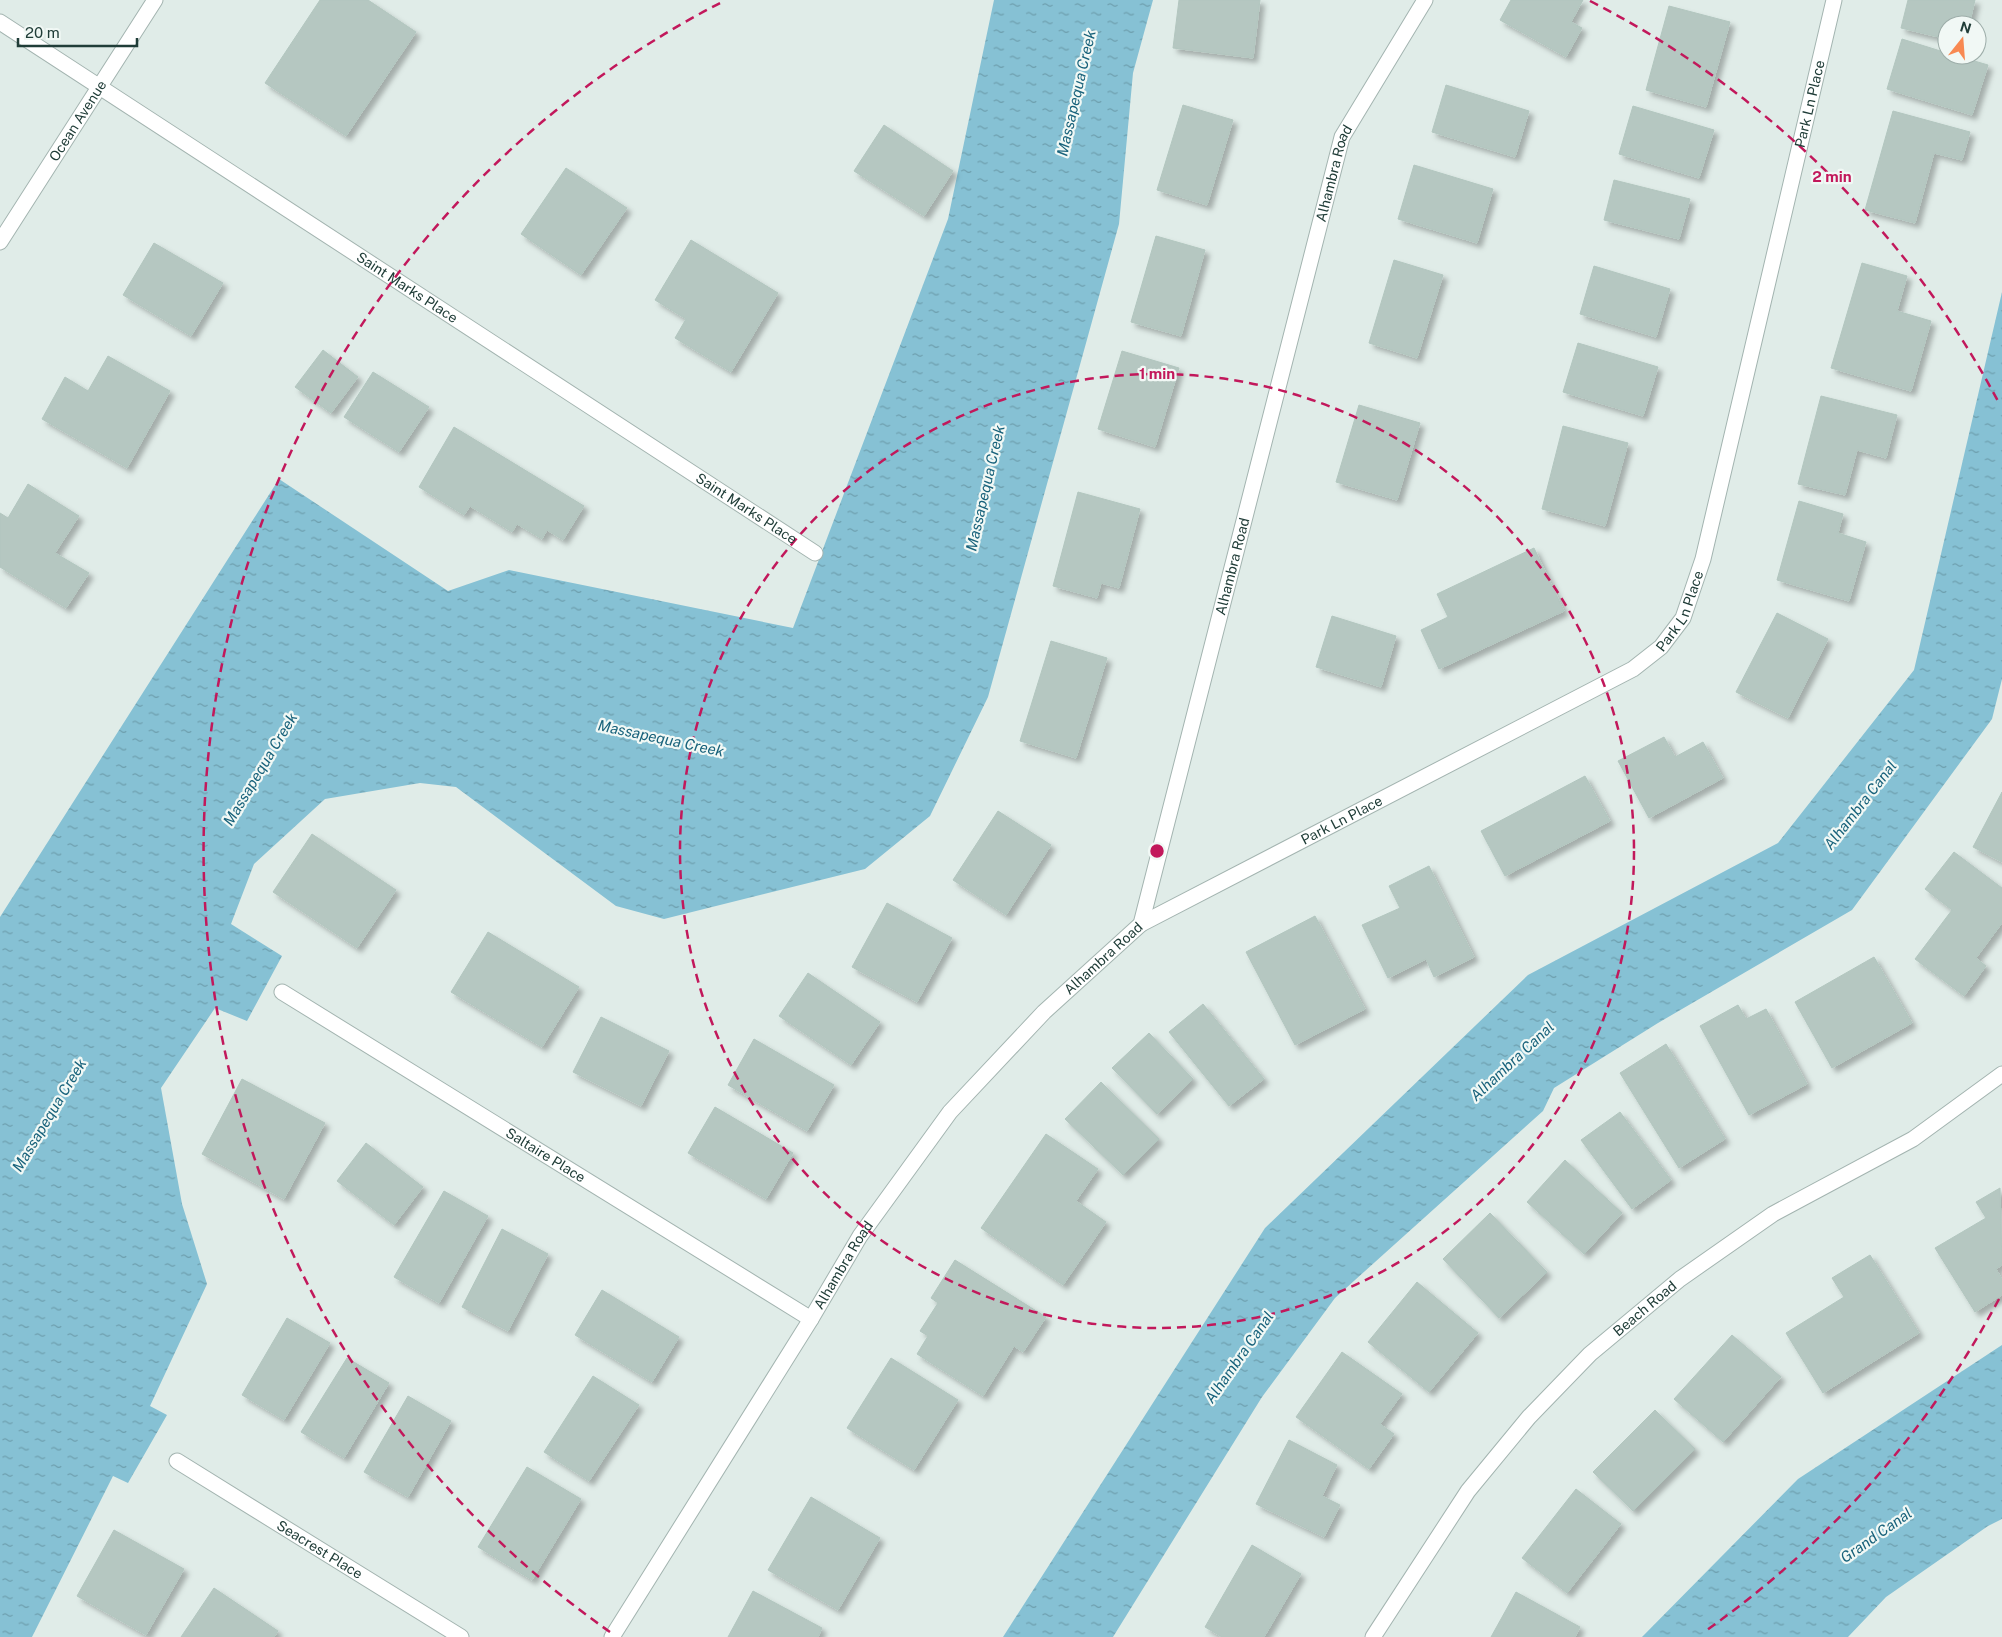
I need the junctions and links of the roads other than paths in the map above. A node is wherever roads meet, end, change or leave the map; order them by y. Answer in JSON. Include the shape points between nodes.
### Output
{"nodes":[{"id":1,"x":155,"y":0,"type":"edge"},
{"id":2,"x":1425,"y":0,"type":"edge"},
{"id":3,"x":1834,"y":0,"type":"edge"},
{"id":4,"x":0,"y":22,"type":"edge"},
{"id":5,"x":99,"y":86,"type":"junction"},
{"id":6,"x":0,"y":242,"type":"edge"},
{"id":7,"x":815,"y":553,"type":"dead end"},
{"id":8,"x":1141,"y":924,"type":"junction"},
{"id":9,"x":282,"y":992,"type":"dead end"},
{"id":10,"x":2002,"y":1074,"type":"edge"},
{"id":11,"x":811,"y":1319,"type":"junction"},
{"id":12,"x":177,"y":1461,"type":"dead end"},
{"id":13,"x":462,"y":1637,"type":"edge"},
{"id":14,"x":612,"y":1637,"type":"edge"},
{"id":15,"x":1373,"y":1637,"type":"edge"}],
"edges":[{"from":1,"to":5,"type":"street","name":"Ocean Avenue"},
{"from":2,"to":8,"type":"street","name":"Alhambra Road","via":[[1342,137]]},
{"from":3,"to":8,"type":"street","name":"Park Ln Place","via":[[1703,559],[1683,618],[1661,647],[1633,669]]},
{"from":4,"to":5,"type":"street","name":"Saint Marks Place"},
{"from":5,"to":6,"type":"street","name":"Ocean Avenue"},
{"from":5,"to":7,"type":"street","name":"Saint Marks Place"},
{"from":8,"to":11,"type":"street","name":"Alhambra Road","via":[[1044,1012],[950,1112],[860,1236]]},
{"from":9,"to":11,"type":"street","name":"Saltaire Place"},
{"from":10,"to":15,"type":"street","name":"Beach Road","via":[[1913,1140],[1773,1214],[1680,1280],[1590,1354],[1529,1417],[1468,1491]]},
{"from":11,"to":14,"type":"street","name":"Alhambra Road"},
{"from":12,"to":13,"type":"street","name":"Seacrest Place"}]}
